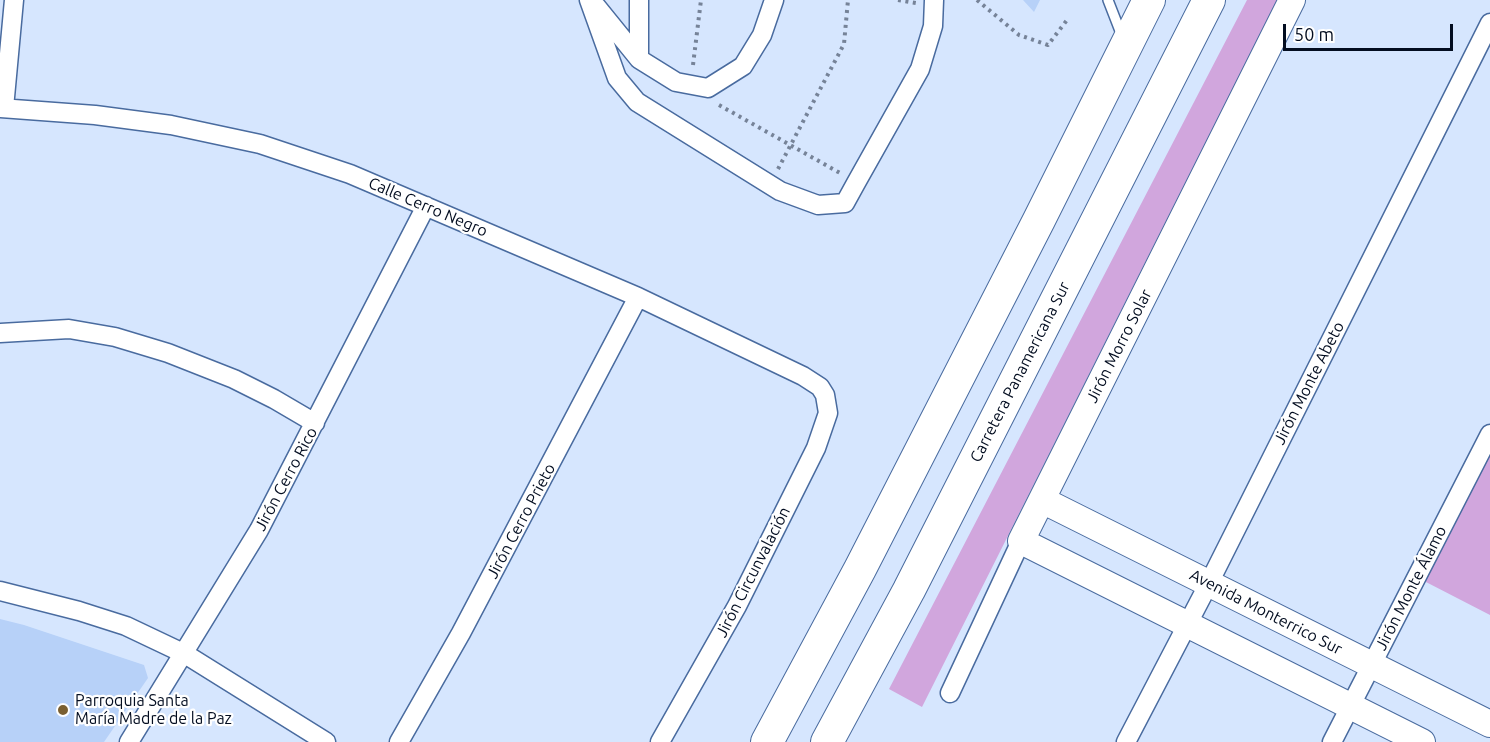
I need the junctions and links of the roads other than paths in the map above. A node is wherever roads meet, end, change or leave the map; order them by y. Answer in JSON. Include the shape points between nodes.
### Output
{"nodes":[{"id":1,"x":14,"y":0,"type":"edge"},
{"id":2,"x":590,"y":0,"type":"edge"},
{"id":3,"x":639,"y":0,"type":"edge"},
{"id":4,"x":774,"y":0,"type":"edge"},
{"id":5,"x":934,"y":0,"type":"edge"},
{"id":6,"x":1108,"y":0,"type":"edge"},
{"id":7,"x":1149,"y":0,"type":"edge"},
{"id":8,"x":1209,"y":0,"type":"edge"},
{"id":9,"x":1292,"y":0,"type":"edge"},
{"id":10,"x":1490,"y":23,"type":"edge"},
{"id":11,"x":1126,"y":46,"type":"junction"},
{"id":12,"x":639,"y":59,"type":"junction"},
{"id":13,"x":2,"y":108,"type":"edge"},
{"id":14,"x":426,"y":206,"type":"junction"},
{"id":15,"x":638,"y":297,"type":"junction"},
{"id":16,"x":0,"y":333,"type":"edge"},
{"id":17,"x":825,"y":395,"type":"joint"},
{"id":18,"x":315,"y":423,"type":"junction"},
{"id":19,"x":1490,"y":434,"type":"edge"},
{"id":20,"x":1042,"y":500,"type":"junction"},
{"id":21,"x":1021,"y":541,"type":"junction"},
{"id":22,"x":1209,"y":583,"type":"junction"},
{"id":23,"x":0,"y":591,"type":"edge"},
{"id":24,"x":1188,"y":624,"type":"junction"},
{"id":25,"x":185,"y":654,"type":"junction"},
{"id":26,"x":1372,"y":665,"type":"junction"},
{"id":27,"x":950,"y":693,"type":"dead end"},
{"id":28,"x":1351,"y":706,"type":"junction"},
{"id":29,"x":1490,"y":723,"type":"edge"},
{"id":30,"x":129,"y":742,"type":"edge"},
{"id":31,"x":326,"y":742,"type":"edge"},
{"id":32,"x":399,"y":742,"type":"edge"},
{"id":33,"x":660,"y":742,"type":"edge"},
{"id":34,"x":768,"y":742,"type":"edge"},
{"id":35,"x":827,"y":742,"type":"edge"},
{"id":36,"x":1126,"y":742,"type":"edge"},
{"id":37,"x":1332,"y":742,"type":"edge"},
{"id":38,"x":1422,"y":742,"type":"edge"}],
"edges":[{"from":1,"to":13,"type":"street"},
{"from":2,"to":5,"type":"street","via":[[617,78],[637,102],[780,190],[818,205],[845,203],[921,69],[933,26]]},
{"from":2,"to":12,"type":"street"},
{"from":3,"to":12,"type":"street"},
{"from":4,"to":12,"type":"street","via":[[762,35],[743,66],[708,88],[676,82]]},
{"from":6,"to":11,"type":"lane"},
{"from":7,"to":11,"type":"highway"},
{"from":8,"to":35,"type":"highway","name":"Carretera Panamericana Sur"},
{"from":9,"to":20,"type":"street","name":"Jirón Morro Solar"},
{"from":10,"to":22,"type":"street","name":"Jirón Monte Abeto"},
{"from":11,"to":34,"type":"highway"},
{"from":13,"to":14,"type":"street","name":"Calle Cerro Negro","via":[[171,125],[260,144],[350,174]]},
{"from":14,"to":15,"type":"street","name":"Calle Cerro Negro"},
{"from":14,"to":18,"type":"street","name":"Jirón Cerro Rico"},
{"from":15,"to":17,"type":"street","name":"Calle Cerro Negro","via":[[803,376]]},
{"from":15,"to":32,"type":"street","name":"Jirón Cerro Prieto","via":[[462,633]]},
{"from":16,"to":18,"type":"street","via":[[69,329],[115,337],[234,379]]},
{"from":17,"to":33,"type":"street","name":"Jirón Circunvalación","via":[[828,413],[816,448],[737,606]]},
{"from":18,"to":25,"type":"street","name":"Jirón Cerro Rico","via":[[260,530]]},
{"from":19,"to":26,"type":"street","name":"Jirón Monte Álamo"},
{"from":20,"to":21,"type":"street","name":"Jirón Morro Solar"},
{"from":20,"to":22,"type":"street","name":"Avenida Monterrico Sur"},
{"from":21,"to":24,"type":"street"},
{"from":21,"to":27,"type":"street","name":"Jirón Morro Solar"},
{"from":22,"to":24,"type":"street","name":"Jirón Monte Abeto"},
{"from":22,"to":26,"type":"street","name":"Avenida Monterrico Sur"},
{"from":23,"to":25,"type":"street","via":[[126,626]]},
{"from":24,"to":28,"type":"street"},
{"from":24,"to":36,"type":"street","name":"Jirón Monte Abeto"},
{"from":25,"to":30,"type":"street","name":"Jirón Cerro Rico"},
{"from":25,"to":31,"type":"street"},
{"from":26,"to":28,"type":"street","name":"Jirón Monte Álamo"},
{"from":26,"to":29,"type":"street","name":"Avenida Monterrico Sur"},
{"from":28,"to":37,"type":"street","name":"Jirón Monte Álamo"},
{"from":28,"to":38,"type":"street"}]}
